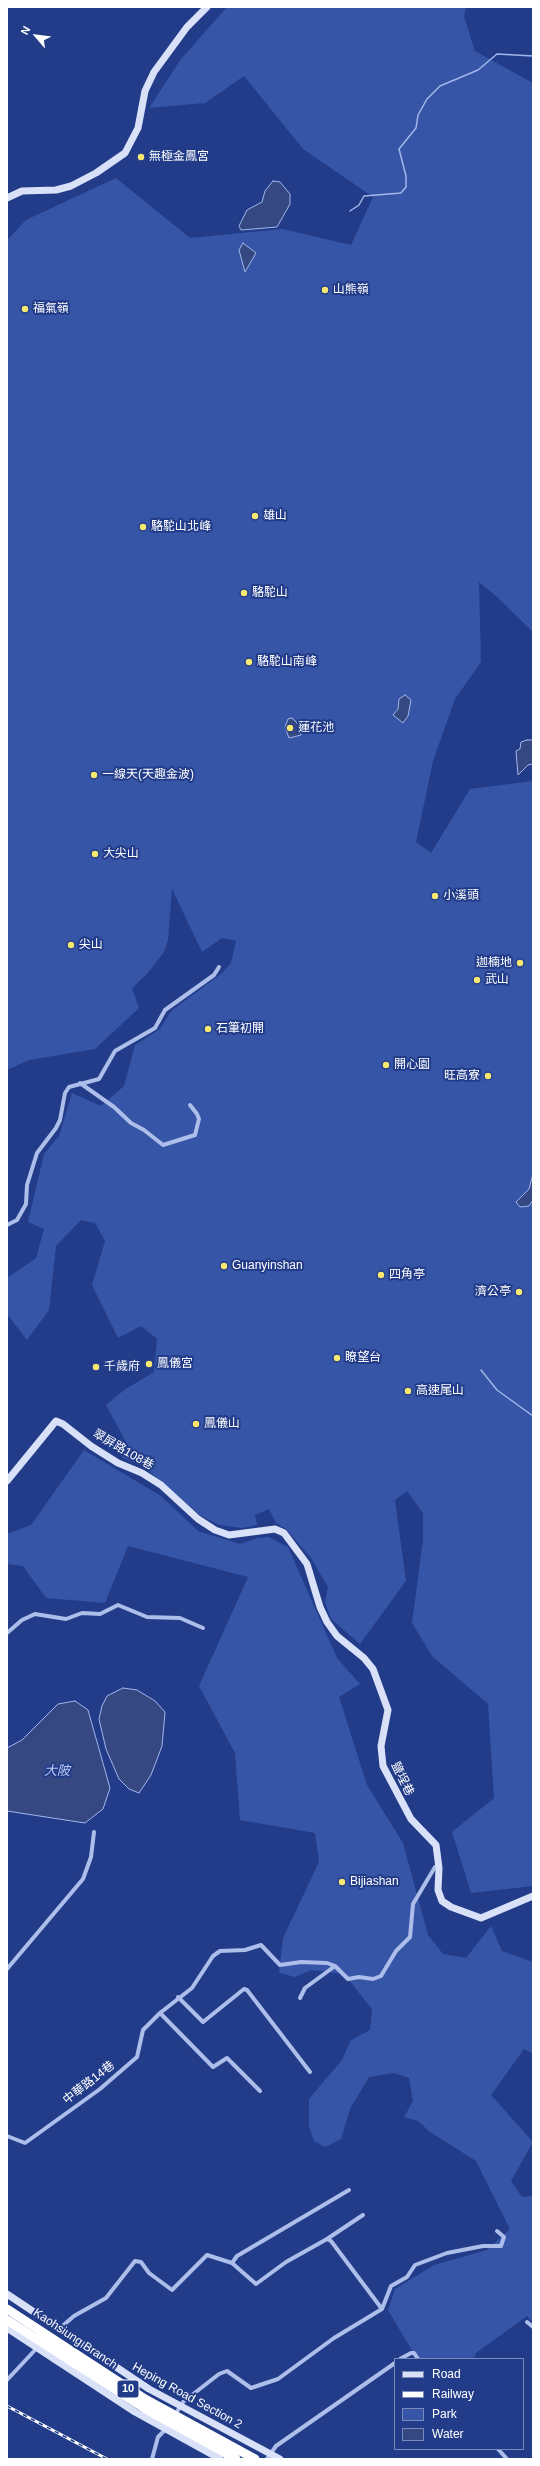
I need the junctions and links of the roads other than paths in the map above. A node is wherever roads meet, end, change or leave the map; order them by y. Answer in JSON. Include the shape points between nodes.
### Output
{"nodes":[{"id":1,"x":207,"y":7,"type":"edge"},
{"id":2,"x":7,"y":198,"type":"edge"},
{"id":3,"x":219,"y":967,"type":"dead end"},
{"id":4,"x":80,"y":1083,"type":"junction"},
{"id":5,"x":190,"y":1105,"type":"dead end"},
{"id":6,"x":7,"y":1225,"type":"edge"},
{"id":7,"x":7,"y":1481,"type":"edge"},
{"id":8,"x":244,"y":1534,"type":"joint"},
{"id":9,"x":204,"y":1628,"type":"dead end"},
{"id":10,"x":7,"y":1633,"type":"edge"},
{"id":11,"x":94,"y":1832,"type":"dead end"},
{"id":12,"x":439,"y":1868,"type":"junction"},
{"id":13,"x":533,"y":1896,"type":"edge"},
{"id":14,"x":335,"y":1966,"type":"junction"},
{"id":15,"x":7,"y":1969,"type":"edge"},
{"id":16,"x":178,"y":1997,"type":"junction"},
{"id":17,"x":300,"y":1998,"type":"dead end"},
{"id":18,"x":160,"y":2012,"type":"junction"},
{"id":19,"x":310,"y":2072,"type":"dead end"},
{"id":20,"x":260,"y":2091,"type":"dead end"},
{"id":21,"x":7,"y":2136,"type":"edge"},
{"id":22,"x":349,"y":2190,"type":"dead end"},
{"id":23,"x":363,"y":2215,"type":"dead end"},
{"id":24,"x":498,"y":2231,"type":"dead end"},
{"id":25,"x":327,"y":2239,"type":"junction"},
{"id":26,"x":232,"y":2263,"type":"junction"},
{"id":27,"x":7,"y":2294,"type":"edge"},
{"id":28,"x":7,"y":2309,"type":"edge"},
{"id":29,"x":382,"y":2309,"type":"junction"},
{"id":30,"x":7,"y":2320,"type":"edge"},
{"id":31,"x":527,"y":2322,"type":"dead end"},
{"id":32,"x":533,"y":2327,"type":"edge"},
{"id":33,"x":7,"y":2328,"type":"edge"},
{"id":34,"x":58,"y":2330,"type":"junction"},
{"id":35,"x":36,"y":2349,"type":"junction"},
{"id":36,"x":402,"y":2358,"type":"edge"},
{"id":37,"x":417,"y":2358,"type":"edge"},
{"id":38,"x":394,"y":2364,"type":"edge"},
{"id":39,"x":7,"y":2380,"type":"edge"},
{"id":40,"x":180,"y":2407,"type":"junction"},
{"id":41,"x":166,"y":2429,"type":"junction"},
{"id":42,"x":499,"y":2450,"type":"edge"},
{"id":43,"x":270,"y":2457,"type":"edge"},
{"id":44,"x":152,"y":2459,"type":"edge"},
{"id":45,"x":220,"y":2459,"type":"edge"},
{"id":46,"x":236,"y":2459,"type":"edge"},
{"id":47,"x":255,"y":2459,"type":"edge"},
{"id":48,"x":280,"y":2459,"type":"edge"},
{"id":49,"x":507,"y":2459,"type":"edge"}],
"edges":[{"from":1,"to":2,"type":"street","via":[[187,27],[154,72],[145,91],[138,128],[125,153],[71,186],[56,190],[22,191]]},
{"from":3,"to":4,"type":"street","via":[[214,975],[165,1010],[155,1028],[115,1051],[98,1078]]},
{"from":4,"to":5,"type":"street","via":[[163,1145],[195,1135],[199,1119]]},
{"from":4,"to":6,"type":"street","via":[[69,1088],[65,1094],[60,1120],[37,1153],[27,1185],[26,1204],[17,1220]]},
{"from":7,"to":8,"type":"street","name":"翠屏路108巷","via":[[56,1421],[118,1463],[142,1473],[161,1486],[198,1519],[215,1530],[229,1535]]},
{"from":8,"to":12,"type":"street","name":"鹽埕巷","via":[[275,1529],[284,1533],[307,1564],[327,1622],[337,1636],[373,1669],[388,1710],[381,1746],[382,1766],[411,1819],[434,1842]]},
{"from":9,"to":10,"type":"street","via":[[180,1618],[147,1617],[118,1605],[100,1614],[82,1613],[66,1619],[35,1614],[22,1620]]},
{"from":11,"to":15,"type":"street","via":[[91,1857],[84,1879]]},
{"from":12,"to":13,"type":"street","name":"鹽埕巷","via":[[438,1890],[442,1901],[450,1908],[477,1918],[490,1916]]},
{"from":12,"to":14,"type":"street","name":"中華路14巷","via":[[435,1867],[414,1904],[410,1937],[396,1951],[382,1976],[373,1979],[348,1979]]},
{"from":14,"to":16,"type":"street","name":"中華路14巷","via":[[315,1962],[280,1965],[261,1945],[241,1950],[220,1951],[213,1956],[192,1988]]},
{"from":14,"to":17,"type":"street","via":[[305,1988]]},
{"from":16,"to":18,"type":"street","name":"中華路14巷"},
{"from":16,"to":19,"type":"street","via":[[203,2022],[244,1989],[247,1990]]},
{"from":18,"to":20,"type":"street","via":[[213,2067],[227,2058]]},
{"from":18,"to":21,"type":"street","name":"中華路14巷","via":[[143,2030],[137,2057],[100,2089],[25,2143]]},
{"from":22,"to":26,"type":"street","via":[[237,2256]]},
{"from":23,"to":25,"type":"street"},
{"from":24,"to":29,"type":"street","via":[[504,2237],[501,2246],[483,2246],[447,2253],[415,2265],[407,2277],[390,2286]]},
{"from":25,"to":26,"type":"street","via":[[286,2262],[256,2284]]},
{"from":25,"to":29,"type":"street"},
{"from":26,"to":34,"type":"street","via":[[207,2255],[172,2290],[149,2273],[141,2262],[135,2261],[106,2298],[74,2316]]},
{"from":27,"to":34,"type":"street","name":"Heping Road Section 2"},
{"from":28,"to":47,"type":"highway","name":"Kaohsiung Branch","number":"10","bridge":true,"via":[[145,2399]]},
{"from":29,"to":40,"type":"street","via":[[334,2338],[278,2378],[251,2388],[227,2371],[198,2389]]},
{"from":30,"to":46,"type":"highway","name":"Kaohsiung Branch","number":"10","bridge":true,"via":[[147,2410]]},
{"from":31,"to":32,"type":"street"},
{"from":33,"to":35,"type":"street"},
{"from":34,"to":40,"type":"street","name":"Heping Road Section 2"},
{"from":35,"to":39,"type":"street"},
{"from":35,"to":41,"type":"street"},
{"from":36,"to":37,"type":"street","via":[[411,2353]]},
{"from":38,"to":43,"type":"street","via":[[276,2446]]},
{"from":40,"to":41,"type":"street"},
{"from":40,"to":43,"type":"street","name":"Heping Road Section 2"},
{"from":41,"to":44,"type":"street","via":[[158,2437]]},
{"from":41,"to":45,"type":"street"},
{"from":42,"to":49,"type":"street"},
{"from":43,"to":48,"type":"street","name":"Heping Road Section 2"}]}
